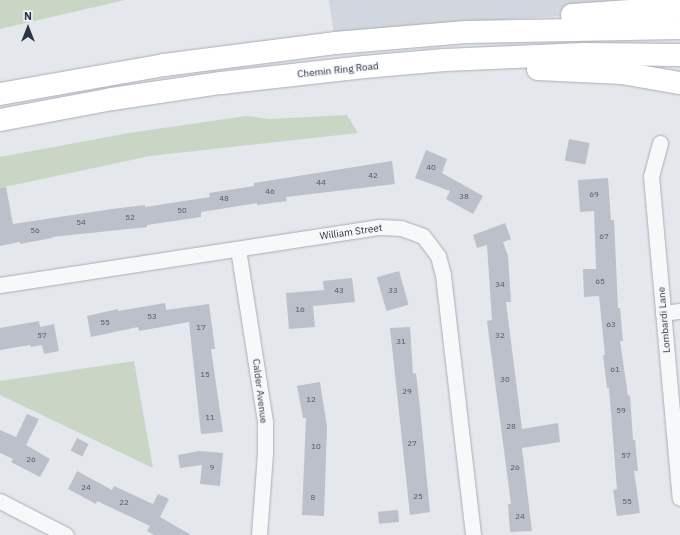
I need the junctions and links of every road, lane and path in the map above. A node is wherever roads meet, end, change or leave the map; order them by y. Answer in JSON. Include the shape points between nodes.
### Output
{"nodes":[{"id":1,"x":680,"y":6,"type":"edge"},
{"id":2,"x":680,"y":28,"type":"edge"},
{"id":3,"x":335,"y":43,"type":"junction"},
{"id":4,"x":680,"y":55,"type":"edge"},
{"id":5,"x":221,"y":83,"type":"junction"},
{"id":6,"x":680,"y":83,"type":"edge"},
{"id":7,"x":0,"y":94,"type":"edge"},
{"id":8,"x":0,"y":120,"type":"edge"},
{"id":9,"x":660,"y":143,"type":"dead end"},
{"id":10,"x":238,"y":249,"type":"junction"},
{"id":11,"x":0,"y":286,"type":"edge"},
{"id":12,"x":680,"y":311,"type":"edge"},
{"id":13,"x":663,"y":312,"type":"junction"},
{"id":14,"x":680,"y":498,"type":"edge"},
{"id":15,"x":0,"y":501,"type":"edge"},
{"id":16,"x":64,"y":535,"type":"edge"},
{"id":17,"x":259,"y":535,"type":"edge"},
{"id":18,"x":473,"y":535,"type":"edge"}],
"edges":[{"from":1,"to":3,"type":"highway","via":[[449,23]]},
{"from":2,"to":3,"type":"highway","via":[[466,32]]},
{"from":3,"to":7,"type":"highway","via":[[164,65]]},
{"from":4,"to":5,"type":"highway","name":"Chemin Ring Road","via":[[584,54],[445,60]]},
{"from":5,"to":6,"type":"highway","via":[[549,69],[622,73]]},
{"from":5,"to":8,"type":"highway","name":"Chemin Ring Road","via":[[112,99]]},
{"from":9,"to":13,"type":"street","name":"Lombardi Lane","via":[[652,176]]},
{"from":10,"to":11,"type":"street","name":"William Street"},
{"from":10,"to":17,"type":"street","name":"Calder Avenue","via":[[265,422]]},
{"from":10,"to":18,"type":"street","name":"William Street","via":[[380,227],[401,228],[422,236],[438,256],[443,276]]},
{"from":12,"to":13,"type":"street"},
{"from":13,"to":14,"type":"street","name":"Lombardi Lane"},
{"from":15,"to":16,"type":"street"}]}
